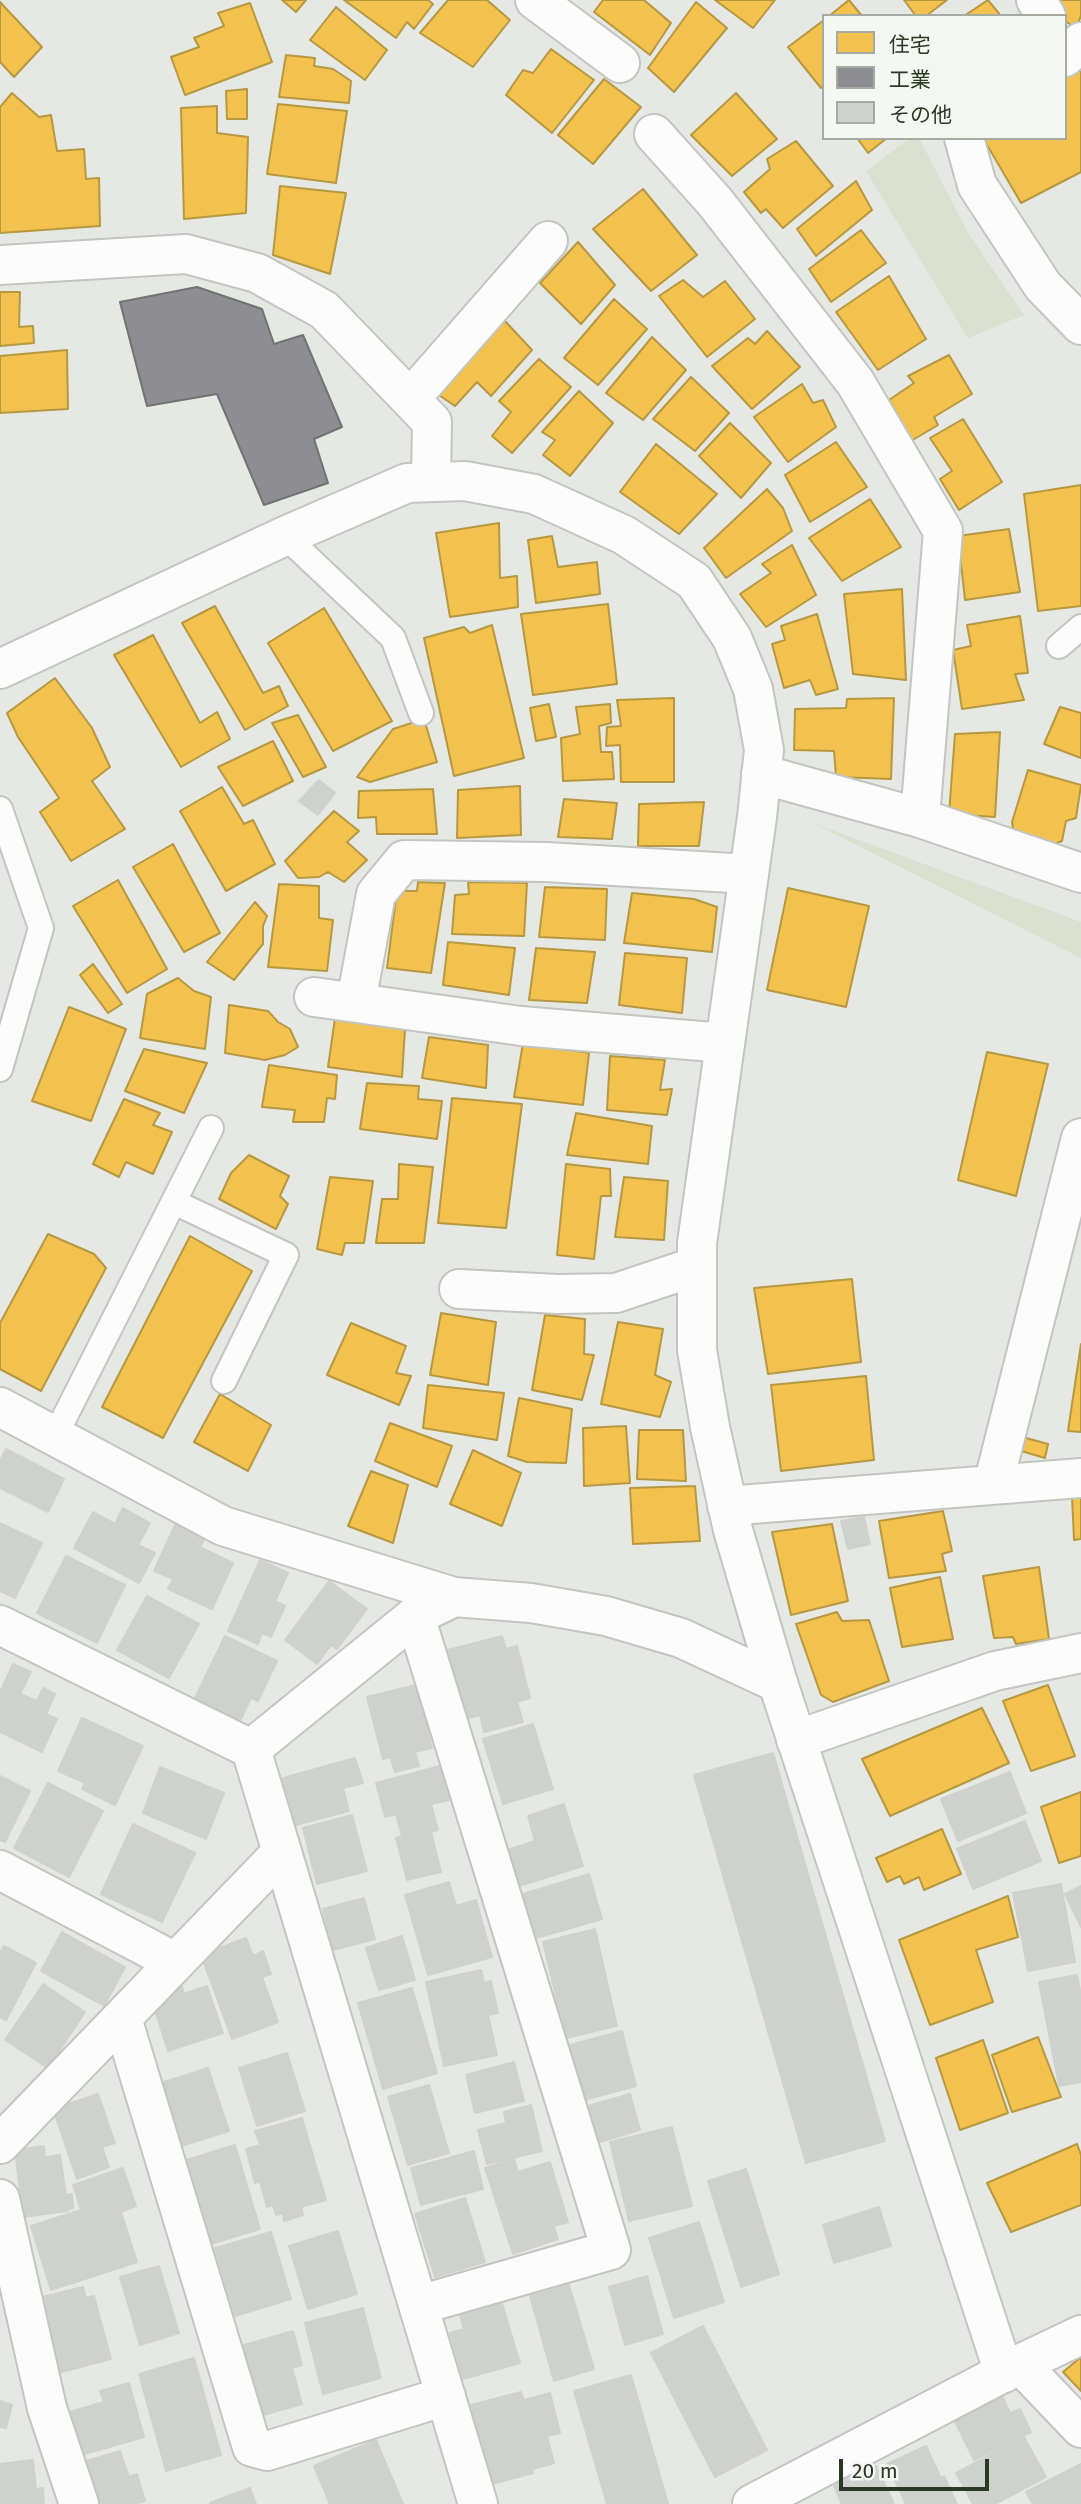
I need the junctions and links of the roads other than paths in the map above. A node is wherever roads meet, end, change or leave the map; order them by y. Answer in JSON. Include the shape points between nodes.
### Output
{"nodes":[{"id":1,"x":534,"y":0,"type":"edge"},
{"id":2,"x":1081,"y":42,"type":"edge"},
{"id":3,"x":1067,"y":55,"type":"edge"},
{"id":4,"x":621,"y":63,"type":"dead end"},
{"id":5,"x":653,"y":134,"type":"dead end"},
{"id":6,"x":965,"y":140,"type":"edge"},
{"id":7,"x":548,"y":241,"type":"dead end"},
{"id":8,"x":0,"y":265,"type":"edge"},
{"id":9,"x":1081,"y":325,"type":"edge"},
{"id":10,"x":410,"y":399,"type":"junction"},
{"id":11,"x":431,"y":482,"type":"junction"},
{"id":12,"x":285,"y":536,"type":"junction"},
{"id":13,"x":1081,"y":627,"type":"edge"},
{"id":14,"x":1059,"y":646,"type":"dead end"},
{"id":15,"x":0,"y":669,"type":"edge"},
{"id":16,"x":421,"y":713,"type":"dead end"},
{"id":17,"x":761,"y":774,"type":"junction"},
{"id":18,"x":0,"y":809,"type":"edge"},
{"id":19,"x":920,"y":818,"type":"junction"},
{"id":20,"x":1081,"y":873,"type":"edge"},
{"id":21,"x":749,"y":874,"type":"junction"},
{"id":22,"x":314,"y":997,"type":"dead end"},
{"id":23,"x":356,"y":1002,"type":"junction"},
{"id":24,"x":725,"y":1043,"type":"junction"},
{"id":25,"x":0,"y":1069,"type":"edge"},
{"id":26,"x":211,"y":1128,"type":"dead end"},
{"id":27,"x":1081,"y":1138,"type":"edge"},
{"id":28,"x":174,"y":1202,"type":"junction"},
{"id":29,"x":697,"y":1266,"type":"junction"},
{"id":30,"x":459,"y":1289,"type":"dead end"},
{"id":31,"x":224,"y":1381,"type":"dead end"},
{"id":32,"x":3,"y":1417,"type":"edge"},
{"id":33,"x":55,"y":1436,"type":"junction"},
{"id":34,"x":1081,"y":1478,"type":"edge"},
{"id":35,"x":993,"y":1485,"type":"junction"},
{"id":36,"x":727,"y":1506,"type":"junction"},
{"id":37,"x":454,"y":1597,"type":"junction"},
{"id":38,"x":415,"y":1616,"type":"junction"},
{"id":39,"x":0,"y":1625,"type":"edge"},
{"id":40,"x":1081,"y":1653,"type":"edge"},
{"id":41,"x":778,"y":1683,"type":"junction"},
{"id":42,"x":796,"y":1740,"type":"junction"},
{"id":43,"x":251,"y":1749,"type":"junction"},
{"id":44,"x":282,"y":1852,"type":"junction"},
{"id":45,"x":0,"y":1870,"type":"edge"},
{"id":46,"x":175,"y":1962,"type":"junction"},
{"id":47,"x":122,"y":2018,"type":"junction"},
{"id":48,"x":0,"y":2144,"type":"edge"},
{"id":49,"x":0,"y":2199,"type":"edge"},
{"id":50,"x":419,"y":2305,"type":"junction"},
{"id":51,"x":1081,"y":2335,"type":"edge"},
{"id":52,"x":1012,"y":2368,"type":"junction"},
{"id":53,"x":446,"y":2396,"type":"junction"},
{"id":54,"x":1081,"y":2428,"type":"edge"},
{"id":55,"x":79,"y":2504,"type":"edge"},
{"id":56,"x":478,"y":2504,"type":"edge"},
{"id":57,"x":752,"y":2504,"type":"edge"}],
"edges":[{"from":1,"to":4,"type":"street"},
{"from":2,"to":3,"type":"street"},
{"from":5,"to":19,"type":"street","via":[[715,202],[855,382],[943,531]]},
{"from":6,"to":9,"type":"street","via":[[977,185],[1043,286]]},
{"from":7,"to":10,"type":"street"},
{"from":8,"to":10,"type":"street","via":[[186,254],[257,273],[324,310]]},
{"from":10,"to":11,"type":"street","via":[[432,422]]},
{"from":11,"to":12,"type":"street","via":[[407,482]]},
{"from":11,"to":17,"type":"street","via":[[465,481],[534,494],[624,535],[694,581],[732,638],[753,689],[764,751]]},
{"from":12,"to":15,"type":"street"},
{"from":12,"to":16,"type":"lane","via":[[393,638]]},
{"from":13,"to":14,"type":"lane"},
{"from":17,"to":19,"type":"street"},
{"from":17,"to":21,"type":"street"},
{"from":18,"to":25,"type":"lane","via":[[41,928]]},
{"from":19,"to":20,"type":"street"},
{"from":21,"to":23,"type":"street","via":[[546,862],[404,860],[376,894]]},
{"from":21,"to":24,"type":"street"},
{"from":22,"to":23,"type":"street"},
{"from":23,"to":24,"type":"street","via":[[522,1026]]},
{"from":24,"to":29,"type":"street"},
{"from":26,"to":28,"type":"lane"},
{"from":27,"to":35,"type":"street"},
{"from":28,"to":31,"type":"lane","via":[[286,1255]]},
{"from":28,"to":33,"type":"lane"},
{"from":29,"to":30,"type":"street","via":[[616,1293]]},
{"from":29,"to":36,"type":"street","via":[[697,1350]]},
{"from":32,"to":33,"type":"street"},
{"from":33,"to":37,"type":"street","via":[[223,1525]]},
{"from":34,"to":35,"type":"street"},
{"from":35,"to":36,"type":"street"},
{"from":36,"to":41,"type":"street"},
{"from":37,"to":38,"type":"street"},
{"from":37,"to":41,"type":"street","via":[[531,1603],[606,1616],[681,1638]]},
{"from":38,"to":43,"type":"street"},
{"from":38,"to":50,"type":"street","via":[[611,2250]]},
{"from":39,"to":43,"type":"street"},
{"from":40,"to":42,"type":"street","via":[[995,1671]]},
{"from":41,"to":42,"type":"street"},
{"from":42,"to":52,"type":"street"},
{"from":43,"to":44,"type":"street"},
{"from":44,"to":46,"type":"street"},
{"from":44,"to":50,"type":"street"},
{"from":45,"to":46,"type":"street"},
{"from":46,"to":47,"type":"street"},
{"from":47,"to":48,"type":"street"},
{"from":47,"to":53,"type":"street","via":[[251,2446],[267,2451]]},
{"from":49,"to":55,"type":"street","via":[[47,2408]]},
{"from":50,"to":53,"type":"street"},
{"from":51,"to":52,"type":"street"},
{"from":52,"to":54,"type":"street"},
{"from":52,"to":57,"type":"street"},
{"from":53,"to":56,"type":"street"}]}
